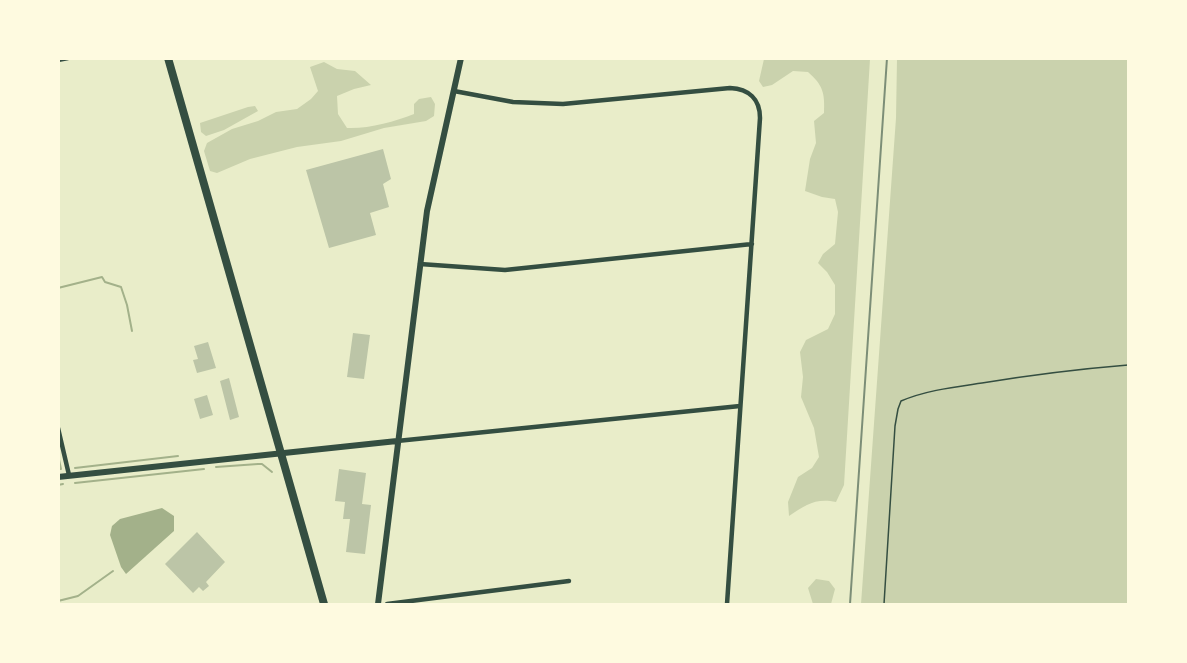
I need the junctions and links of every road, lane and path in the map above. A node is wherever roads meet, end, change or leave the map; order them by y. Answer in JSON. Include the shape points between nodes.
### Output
{"nodes":[{"id":1,"x":68,"y":58,"type":"edge"},
{"id":2,"x":168,"y":58,"type":"edge"},
{"id":3,"x":461,"y":58,"type":"edge"},
{"id":4,"x":58,"y":60,"type":"edge"},
{"id":5,"x":453,"y":91,"type":"junction"},
{"id":6,"x":752,"y":244,"type":"junction"},
{"id":7,"x":419,"y":264,"type":"junction"},
{"id":8,"x":1128,"y":365,"type":"edge"},
{"id":9,"x":740,"y":406,"type":"junction"},
{"id":10,"x":58,"y":428,"type":"edge"},
{"id":11,"x":397,"y":441,"type":"junction"},
{"id":12,"x":281,"y":453,"type":"junction"},
{"id":13,"x":69,"y":476,"type":"junction"},
{"id":14,"x":58,"y":477,"type":"edge"},
{"id":15,"x":569,"y":581,"type":"dead end"},
{"id":16,"x":324,"y":604,"type":"edge"},
{"id":17,"x":378,"y":604,"type":"edge"},
{"id":18,"x":387,"y":604,"type":"edge"},
{"id":19,"x":727,"y":604,"type":"edge"},
{"id":20,"x":885,"y":604,"type":"edge"}],
"edges":[{"from":1,"to":4,"type":"street"},
{"from":2,"to":12,"type":"main road"},
{"from":3,"to":5,"type":"street"},
{"from":5,"to":6,"type":"street","via":[[513,102],[577,104],[719,88],[745,90],[759,104],[760,118]]},
{"from":5,"to":7,"type":"street"},
{"from":6,"to":7,"type":"street","via":[[505,270]]},
{"from":6,"to":9,"type":"street"},
{"from":7,"to":11,"type":"street"},
{"from":8,"to":20,"type":"path","via":[[1048,372],[956,387],[901,401],[895,426]]},
{"from":9,"to":11,"type":"street"},
{"from":9,"to":19,"type":"street"},
{"from":10,"to":13,"type":"street"},
{"from":11,"to":12,"type":"street"},
{"from":11,"to":17,"type":"street"},
{"from":12,"to":13,"type":"street"},
{"from":12,"to":16,"type":"main road"},
{"from":13,"to":14,"type":"street"},
{"from":15,"to":18,"type":"street"}]}
